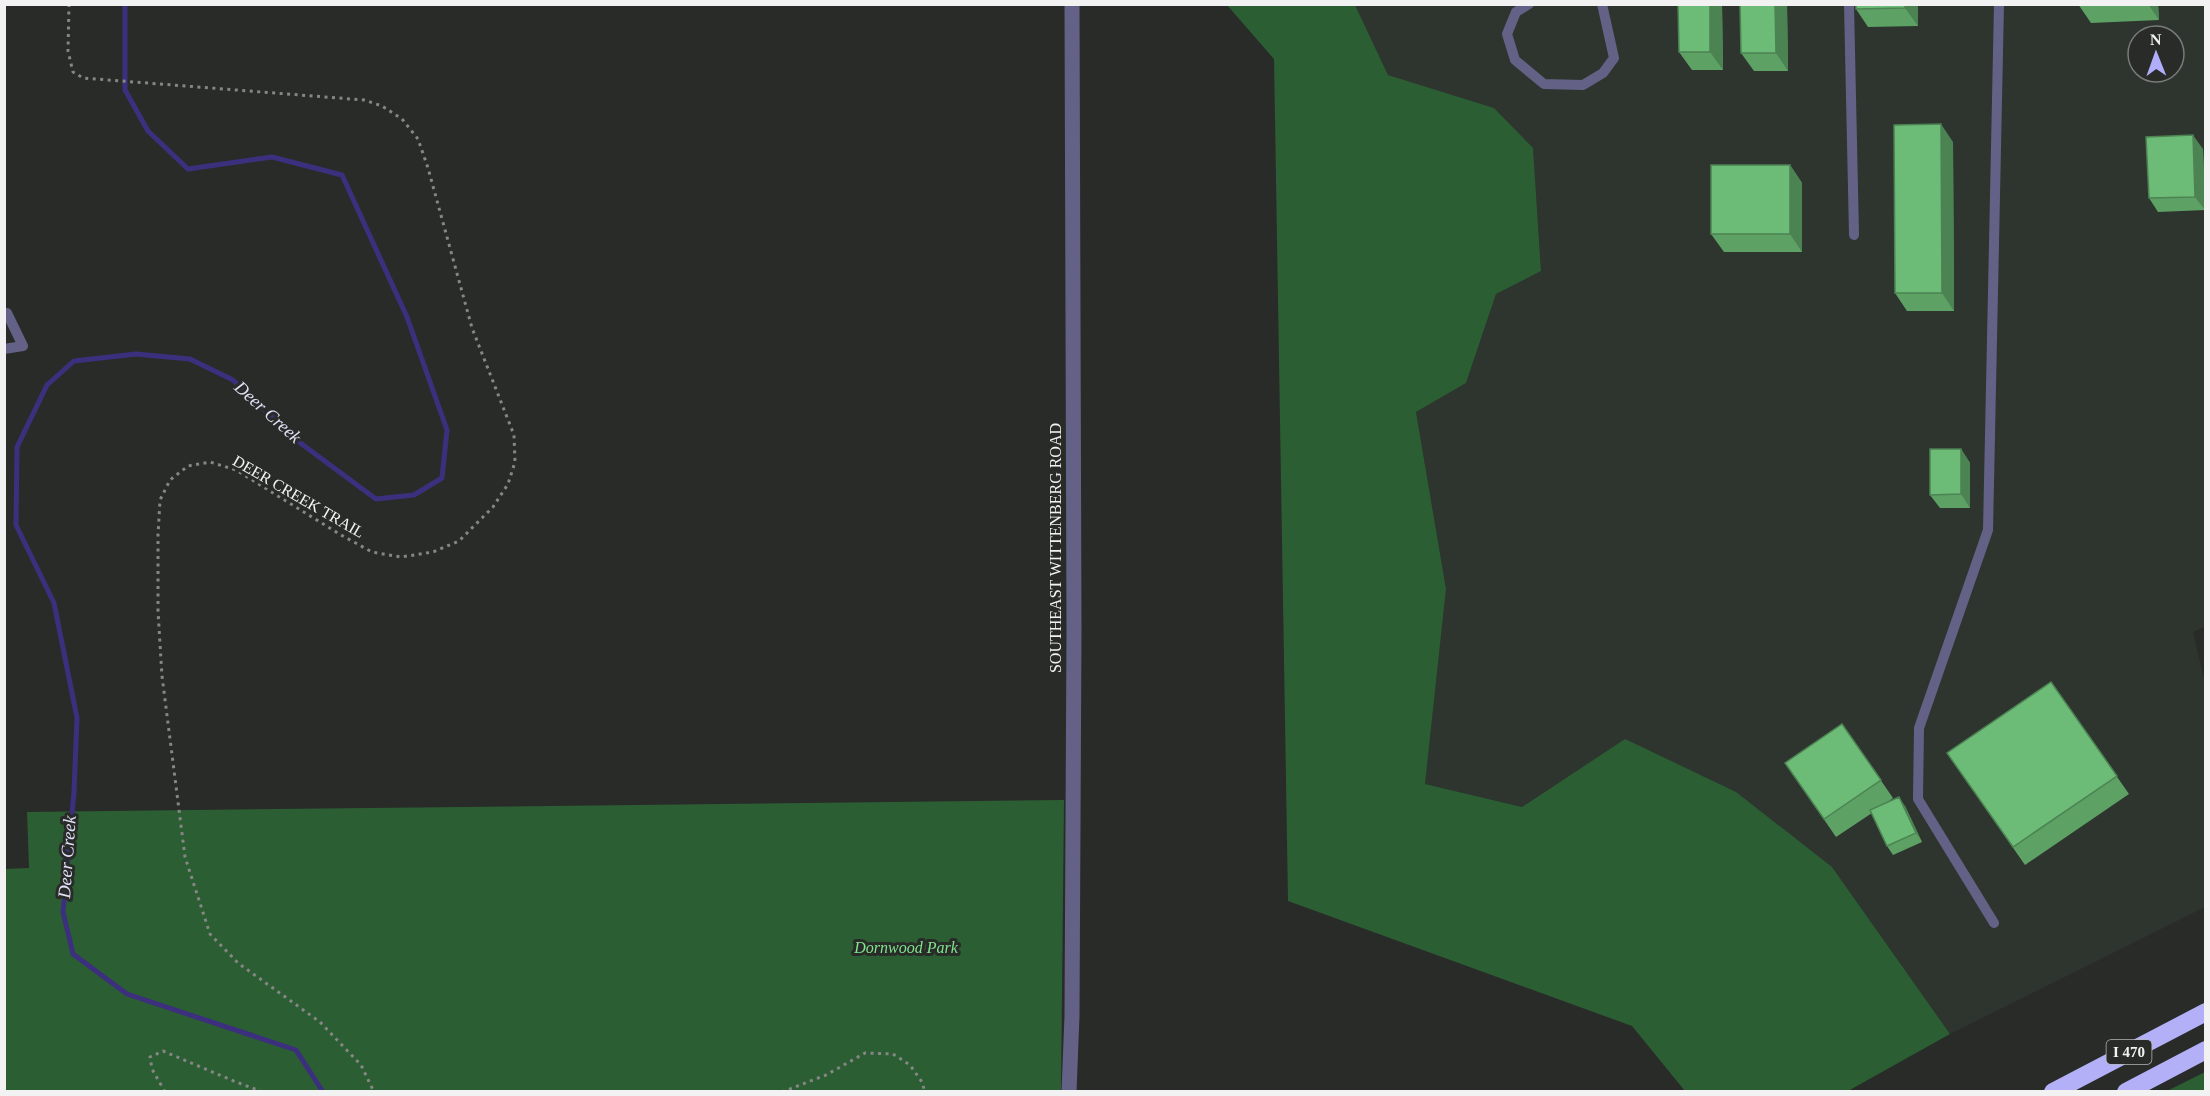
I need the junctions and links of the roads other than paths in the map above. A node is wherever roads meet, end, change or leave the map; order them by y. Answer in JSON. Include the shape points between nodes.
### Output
{"nodes":[{"id":1,"x":1072,"y":4,"type":"edge"},
{"id":2,"x":1529,"y":4,"type":"edge"},
{"id":3,"x":1602,"y":4,"type":"edge"},
{"id":4,"x":1849,"y":4,"type":"edge"},
{"id":5,"x":1998,"y":4,"type":"edge"},
{"id":6,"x":1854,"y":235,"type":"dead end"},
{"id":7,"x":6,"y":313,"type":"dead end"},
{"id":8,"x":4,"y":349,"type":"edge"},
{"id":9,"x":1994,"y":923,"type":"dead end"},
{"id":10,"x":2205,"y":1012,"type":"edge"},
{"id":11,"x":2205,"y":1050,"type":"edge"},
{"id":12,"x":1069,"y":1092,"type":"edge"},
{"id":13,"x":2053,"y":1092,"type":"edge"},
{"id":14,"x":2126,"y":1092,"type":"edge"}],
"edges":[{"from":1,"to":12,"type":"street","name":"SOUTHEAST WITTENBERG ROAD","via":[[1074,642]]},
{"from":2,"to":3,"type":"lane","via":[[1516,12],[1507,34],[1515,60],[1544,84],[1583,85],[1603,73],[1614,58]]},
{"from":4,"to":6,"type":"lane"},
{"from":5,"to":9,"type":"lane","via":[[1988,530],[1919,728],[1918,799]]},
{"from":7,"to":8,"type":"lane","via":[[23,346]]},
{"from":10,"to":13,"type":"highway","number":"I 470"},
{"from":11,"to":14,"type":"highway","number":"I 470"}]}
